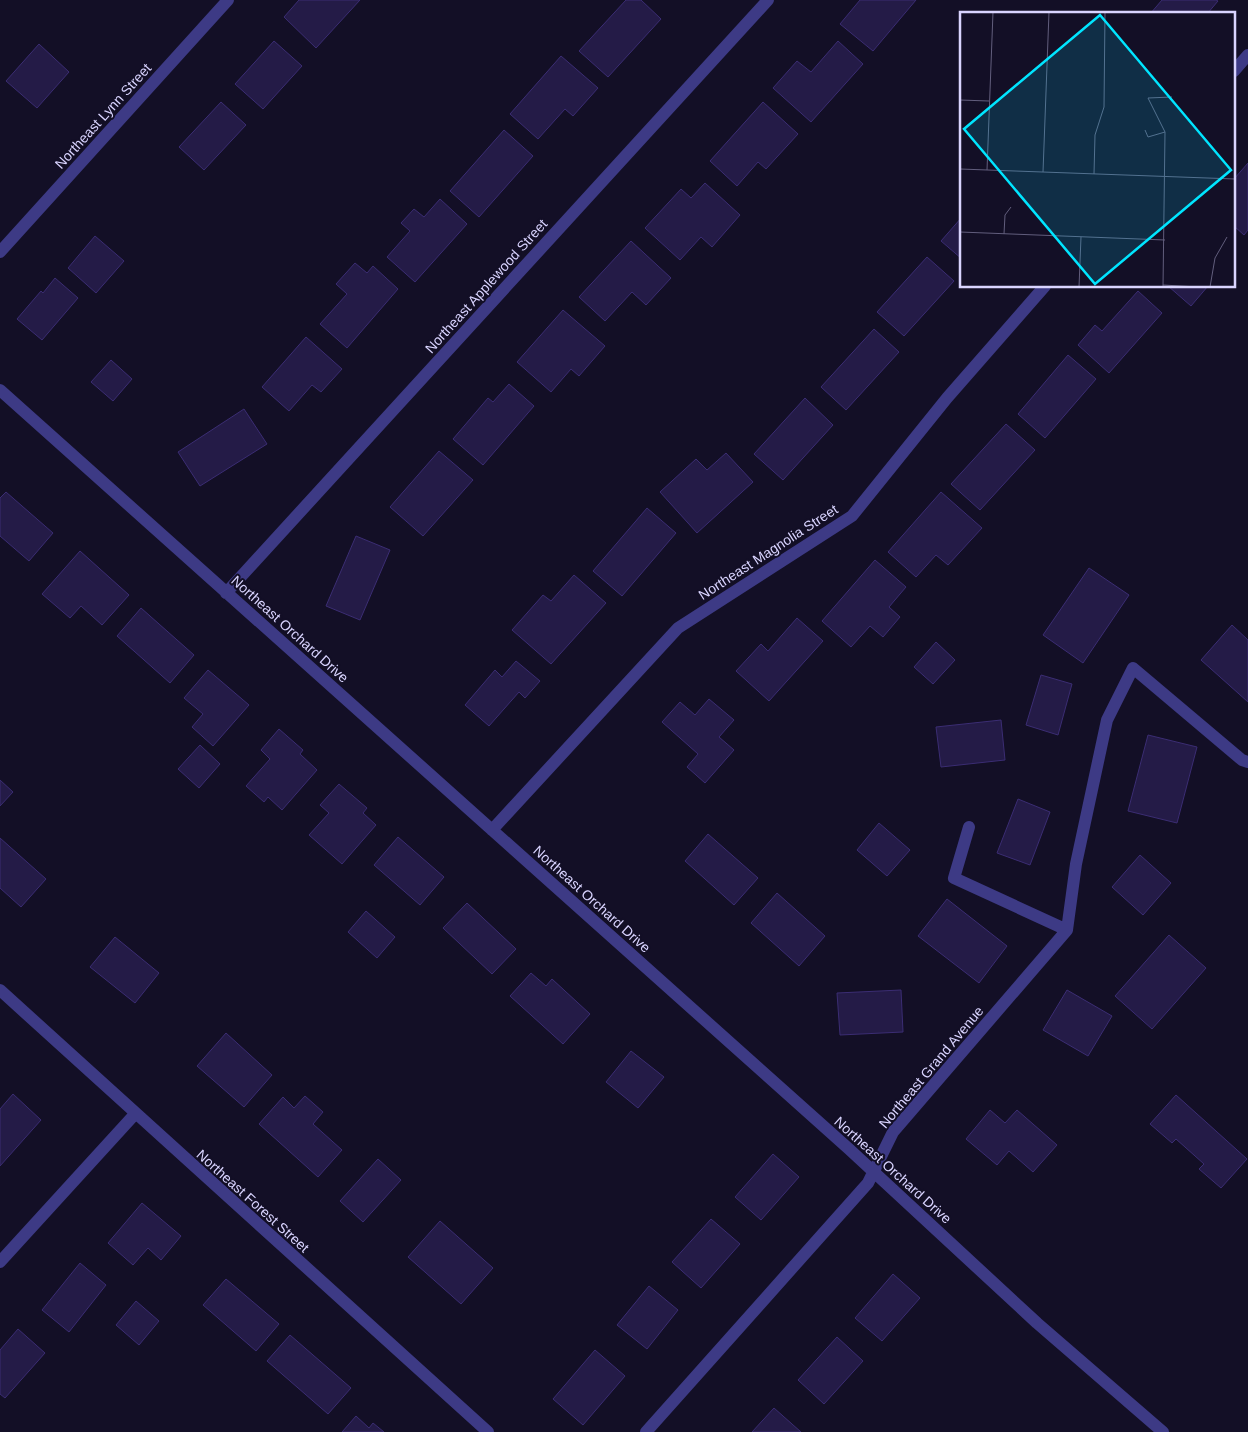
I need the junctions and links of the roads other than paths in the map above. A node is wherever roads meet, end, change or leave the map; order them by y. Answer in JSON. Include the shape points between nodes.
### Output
{"nodes":[{"id":1,"x":228,"y":0,"type":"edge"},
{"id":2,"x":768,"y":0,"type":"edge"},
{"id":3,"x":1248,"y":55,"type":"edge"},
{"id":4,"x":1236,"y":69,"type":"edge"},
{"id":5,"x":0,"y":252,"type":"edge"},
{"id":6,"x":1043,"y":288,"type":"edge"},
{"id":7,"x":0,"y":390,"type":"edge"},
{"id":8,"x":226,"y":592,"type":"junction"},
{"id":9,"x":1248,"y":762,"type":"edge"},
{"id":10,"x":969,"y":827,"type":"dead end"},
{"id":11,"x":492,"y":830,"type":"junction"},
{"id":12,"x":1067,"y":930,"type":"junction"},
{"id":13,"x":0,"y":990,"type":"edge"},
{"id":14,"x":135,"y":1114,"type":"junction"},
{"id":15,"x":874,"y":1172,"type":"junction"},
{"id":16,"x":0,"y":1262,"type":"edge"},
{"id":17,"x":488,"y":1432,"type":"edge"},
{"id":18,"x":646,"y":1432,"type":"edge"},
{"id":19,"x":1163,"y":1432,"type":"edge"}],
"edges":[{"from":1,"to":5,"type":"street","name":"Northeast Lynn Street"},
{"from":2,"to":8,"type":"street","name":"Northeast Applewood Street"},
{"from":3,"to":4,"type":"street"},
{"from":6,"to":11,"type":"street","name":"Northeast Magnolia Street","via":[[947,398],[852,516],[678,628]]},
{"from":7,"to":8,"type":"street","name":"Northeast Orchard Drive"},
{"from":8,"to":11,"type":"street","name":"Northeast Orchard Drive"},
{"from":9,"to":12,"type":"street","via":[[1133,668],[1107,720],[1076,864]]},
{"from":10,"to":12,"type":"street","via":[[954,878]]},
{"from":11,"to":15,"type":"street","name":"Northeast Orchard Drive"},
{"from":12,"to":15,"type":"street","name":"Northeast Grand Avenue","via":[[893,1132]]},
{"from":13,"to":14,"type":"street","name":"Northeast Forest Street"},
{"from":14,"to":16,"type":"street"},
{"from":14,"to":17,"type":"street","name":"Northeast Forest Street"},
{"from":15,"to":18,"type":"street","name":"Northeast Grand Avenue","via":[[868,1183]]},
{"from":15,"to":19,"type":"street","name":"Northeast Orchard Drive","via":[[1037,1323]]}]}
